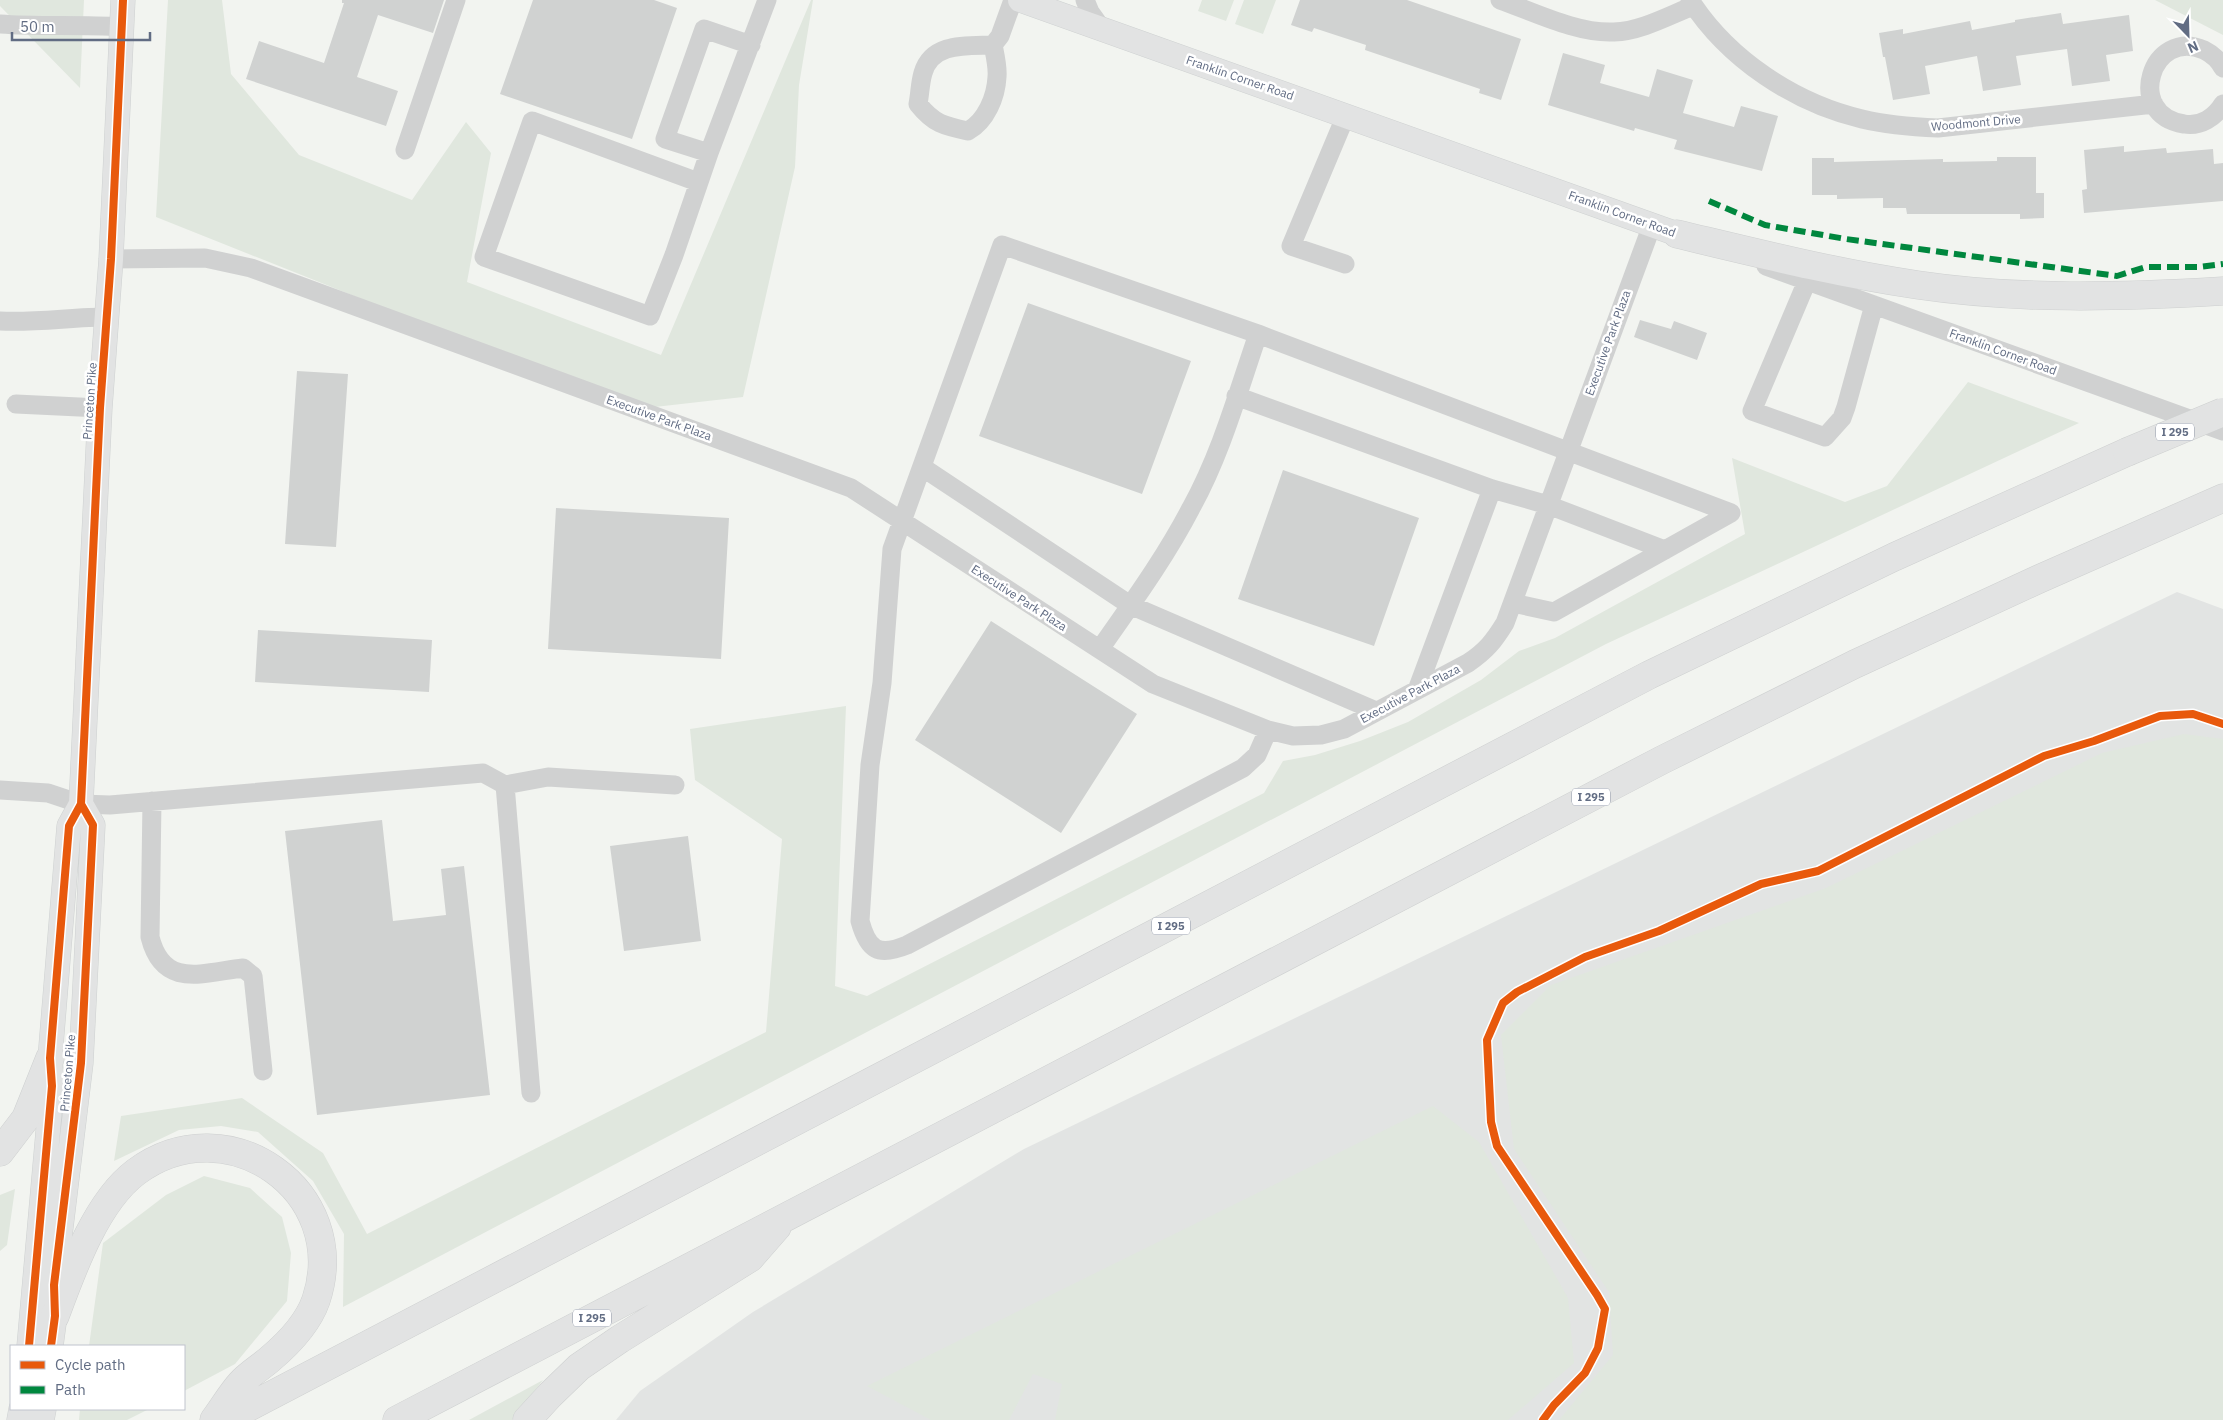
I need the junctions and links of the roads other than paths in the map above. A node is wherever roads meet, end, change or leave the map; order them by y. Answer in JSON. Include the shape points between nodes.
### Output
{"nodes":[{"id":1,"x":123,"y":0,"type":"edge"},
{"id":2,"x":456,"y":0,"type":"edge"},
{"id":3,"x":767,"y":0,"type":"edge"},
{"id":4,"x":1013,"y":0,"type":"edge"},
{"id":5,"x":1085,"y":0,"type":"edge"},
{"id":6,"x":1500,"y":0,"type":"edge"},
{"id":7,"x":1032,"y":2,"type":"edge"},
{"id":8,"x":1691,"y":3,"type":"edge"},
{"id":9,"x":0,"y":24,"type":"edge"},
{"id":10,"x":121,"y":27,"type":"junction"},
{"id":11,"x":1102,"y":29,"type":"junction"},
{"id":12,"x":750,"y":45,"type":"junction"},
{"id":13,"x":993,"y":45,"type":"junction"},
{"id":14,"x":2223,"y":68,"type":"edge"},
{"id":15,"x":2154,"y":104,"type":"junction"},
{"id":16,"x":2223,"y":104,"type":"edge"},
{"id":17,"x":1346,"y":115,"type":"junction"},
{"id":18,"x":405,"y":150,"type":"dead end"},
{"id":19,"x":709,"y":153,"type":"junction"},
{"id":20,"x":698,"y":182,"type":"junction"},
{"id":21,"x":1652,"y":225,"type":"junction"},
{"id":22,"x":1677,"y":234,"type":"junction"},
{"id":23,"x":111,"y":259,"type":"junction"},
{"id":24,"x":1345,"y":264,"type":"dead end"},
{"id":25,"x":1807,"y":281,"type":"junction"},
{"id":26,"x":2223,"y":291,"type":"edge"},
{"id":27,"x":1874,"y":305,"type":"junction"},
{"id":28,"x":108,"y":317,"type":"junction"},
{"id":29,"x":0,"y":321,"type":"edge"},
{"id":30,"x":1258,"y":334,"type":"junction"},
{"id":31,"x":1236,"y":396,"type":"junction"},
{"id":32,"x":16,"y":404,"type":"dead end"},
{"id":33,"x":100,"y":408,"type":"junction"},
{"id":34,"x":2223,"y":412,"type":"edge"},
{"id":35,"x":2223,"y":431,"type":"edge"},
{"id":36,"x":1569,"y":451,"type":"junction"},
{"id":37,"x":922,"y":467,"type":"junction"},
{"id":38,"x":1492,"y":488,"type":"junction"},
{"id":39,"x":2223,"y":498,"type":"edge"},
{"id":40,"x":1548,"y":505,"type":"junction"},
{"id":41,"x":902,"y":522,"type":"junction"},
{"id":42,"x":1665,"y":550,"type":"junction"},
{"id":43,"x":1513,"y":602,"type":"junction"},
{"id":44,"x":1130,"y":605,"type":"junction"},
{"id":45,"x":1100,"y":649,"type":"junction"},
{"id":46,"x":1417,"y":690,"type":"junction"},
{"id":47,"x":1376,"y":711,"type":"junction"},
{"id":48,"x":1268,"y":730,"type":"junction"},
{"id":49,"x":505,"y":785,"type":"junction"},
{"id":50,"x":675,"y":785,"type":"dead end"},
{"id":51,"x":0,"y":790,"type":"edge"},
{"id":52,"x":152,"y":801,"type":"junction"},
{"id":53,"x":81,"y":804,"type":"junction"},
{"id":54,"x":50,"y":1058,"type":"junction"},
{"id":55,"x":263,"y":1071,"type":"dead end"},
{"id":56,"x":530,"y":1093,"type":"dead end"},
{"id":57,"x":0,"y":1152,"type":"edge"},
{"id":58,"x":786,"y":1216,"type":"junction"},
{"id":59,"x":55,"y":1316,"type":"junction"},
{"id":60,"x":29,"y":1345,"type":"edge"},
{"id":61,"x":51,"y":1345,"type":"edge"},
{"id":62,"x":214,"y":1420,"type":"edge"},
{"id":63,"x":224,"y":1420,"type":"edge"},
{"id":64,"x":397,"y":1420,"type":"edge"},
{"id":65,"x":527,"y":1420,"type":"edge"}],
"edges":[{"from":1,"to":10,"type":"main road","name":"Princeton Pike"},
{"from":2,"to":18,"type":"street"},
{"from":3,"to":12,"type":"street"},
{"from":4,"to":13,"type":"street","via":[[1000,36]]},
{"from":5,"to":11,"type":"street"},
{"from":6,"to":8,"type":"street","via":[[1577,27],[1614,32],[1635,28]]},
{"from":7,"to":11,"type":"main road","name":"Franklin Corner Road"},
{"from":8,"to":15,"type":"street","name":"Woodmont Drive","via":[[1733,50],[1768,78],[1828,109],[1862,119],[1938,128]]},
{"from":9,"to":10,"type":"street"},
{"from":10,"to":23,"type":"main road","name":"Princeton Pike"},
{"from":11,"to":17,"type":"main road","name":"Franklin Corner Road"},
{"from":12,"to":19,"type":"street"},
{"from":12,"to":19,"type":"street","via":[[704,29],[665,139]]},
{"from":13,"to":13,"type":"street","via":[[965,46],[933,54],[923,72],[918,104],[930,119],[968,131],[975,128],[989,110],[998,77]]},
{"from":14,"to":15,"type":"street","via":[[2210,53],[2198,48],[2186,46],[2173,50],[2162,56],[2150,78],[2149,91]]},
{"from":15,"to":16,"type":"street","via":[[2165,117],[2189,125],[2203,123]]},
{"from":17,"to":21,"type":"main road","name":"Franklin Corner Road"},
{"from":17,"to":24,"type":"street","via":[[1291,246]]},
{"from":19,"to":20,"type":"street"},
{"from":20,"to":20,"type":"street","via":[[532,121],[484,257],[650,316]]},
{"from":21,"to":22,"type":"main road","name":"Franklin Corner Road"},
{"from":21,"to":36,"type":"street","name":"Executive Park Plaza"},
{"from":22,"to":25,"type":"street","name":"Franklin Corner Road"},
{"from":22,"to":26,"type":"highway","via":[[1829,269],[1918,285],[2076,297]]},
{"from":23,"to":28,"type":"main road","name":"Princeton Pike"},
{"from":23,"to":41,"type":"street","name":"Executive Park Plaza","via":[[205,258],[251,268],[851,488]]},
{"from":25,"to":27,"type":"street","name":"Franklin Corner Road"},
{"from":25,"to":27,"type":"street","via":[[1752,412],[1825,437],[1842,418]]},
{"from":27,"to":35,"type":"street","name":"Franklin Corner Road"},
{"from":28,"to":29,"type":"street"},
{"from":28,"to":33,"type":"main road","name":"Princeton Pike"},
{"from":30,"to":31,"type":"street"},
{"from":30,"to":36,"type":"street"},
{"from":30,"to":37,"type":"street","via":[[1002,245]]},
{"from":31,"to":38,"type":"street"},
{"from":31,"to":44,"type":"street","via":[[1219,446],[1192,507],[1157,567]]},
{"from":32,"to":33,"type":"street"},
{"from":33,"to":53,"type":"main road","name":"Princeton Pike"},
{"from":34,"to":63,"type":"highway","number":"I 295","bridge":true,"via":[[1894,557],[1641,680]]},
{"from":36,"to":40,"type":"street","name":"Executive Park Plaza"},
{"from":36,"to":42,"type":"street","via":[[1731,513]]},
{"from":37,"to":41,"type":"street"},
{"from":37,"to":44,"type":"street"},
{"from":38,"to":40,"type":"street"},
{"from":38,"to":46,"type":"street"},
{"from":39,"to":58,"type":"highway","number":"I 295","via":[[2039,578],[1706,738]]},
{"from":40,"to":42,"type":"street"},
{"from":40,"to":43,"type":"street","name":"Executive Park Plaza"},
{"from":41,"to":45,"type":"street","name":"Executive Park Plaza"},
{"from":41,"to":48,"type":"street","via":[[892,549],[882,683],[870,765],[860,920],[865,938],[877,950],[892,951],[907,945],[1243,768],[1257,755]]},
{"from":42,"to":43,"type":"street","via":[[1554,612]]},
{"from":43,"to":46,"type":"street","name":"Executive Park Plaza","via":[[1505,623],[1486,651]]},
{"from":44,"to":45,"type":"street"},
{"from":44,"to":47,"type":"street"},
{"from":45,"to":48,"type":"street","name":"Executive Park Plaza","via":[[1153,684]]},
{"from":46,"to":47,"type":"street","name":"Executive Park Plaza"},
{"from":47,"to":48,"type":"street","name":"Executive Park Plaza","via":[[1344,729],[1321,735],[1293,736]]},
{"from":49,"to":50,"type":"street","via":[[548,777]]},
{"from":49,"to":52,"type":"street","via":[[483,773]]},
{"from":49,"to":56,"type":"street"},
{"from":51,"to":53,"type":"street","via":[[48,793]]},
{"from":52,"to":53,"type":"street"},
{"from":52,"to":55,"type":"street","via":[[150,937],[153,950],[161,964],[173,971],[188,974],[243,968],[253,976]]},
{"from":53,"to":54,"type":"main road","name":"Princeton Pike","via":[[69,826]]},
{"from":53,"to":59,"type":"main road","name":"Princeton Pike","via":[[92,825],[82,1063],[54,1285]]},
{"from":54,"to":57,"type":"highway","via":[[26,1118]]},
{"from":54,"to":60,"type":"main road","name":"Princeton Pike","via":[[52,1086]]},
{"from":58,"to":64,"type":"highway","number":"I 295"},
{"from":58,"to":65,"type":"highway","via":[[750,1258],[580,1367]]},
{"from":59,"to":61,"type":"main road","name":"Princeton Pike"},
{"from":59,"to":62,"type":"highway","via":[[103,1208],[136,1172],[157,1159],[200,1148],[242,1152],[262,1161],[280,1173],[298,1192],[311,1213],[322,1255],[321,1279],[316,1300],[306,1320],[270,1359],[241,1382]]}]}
